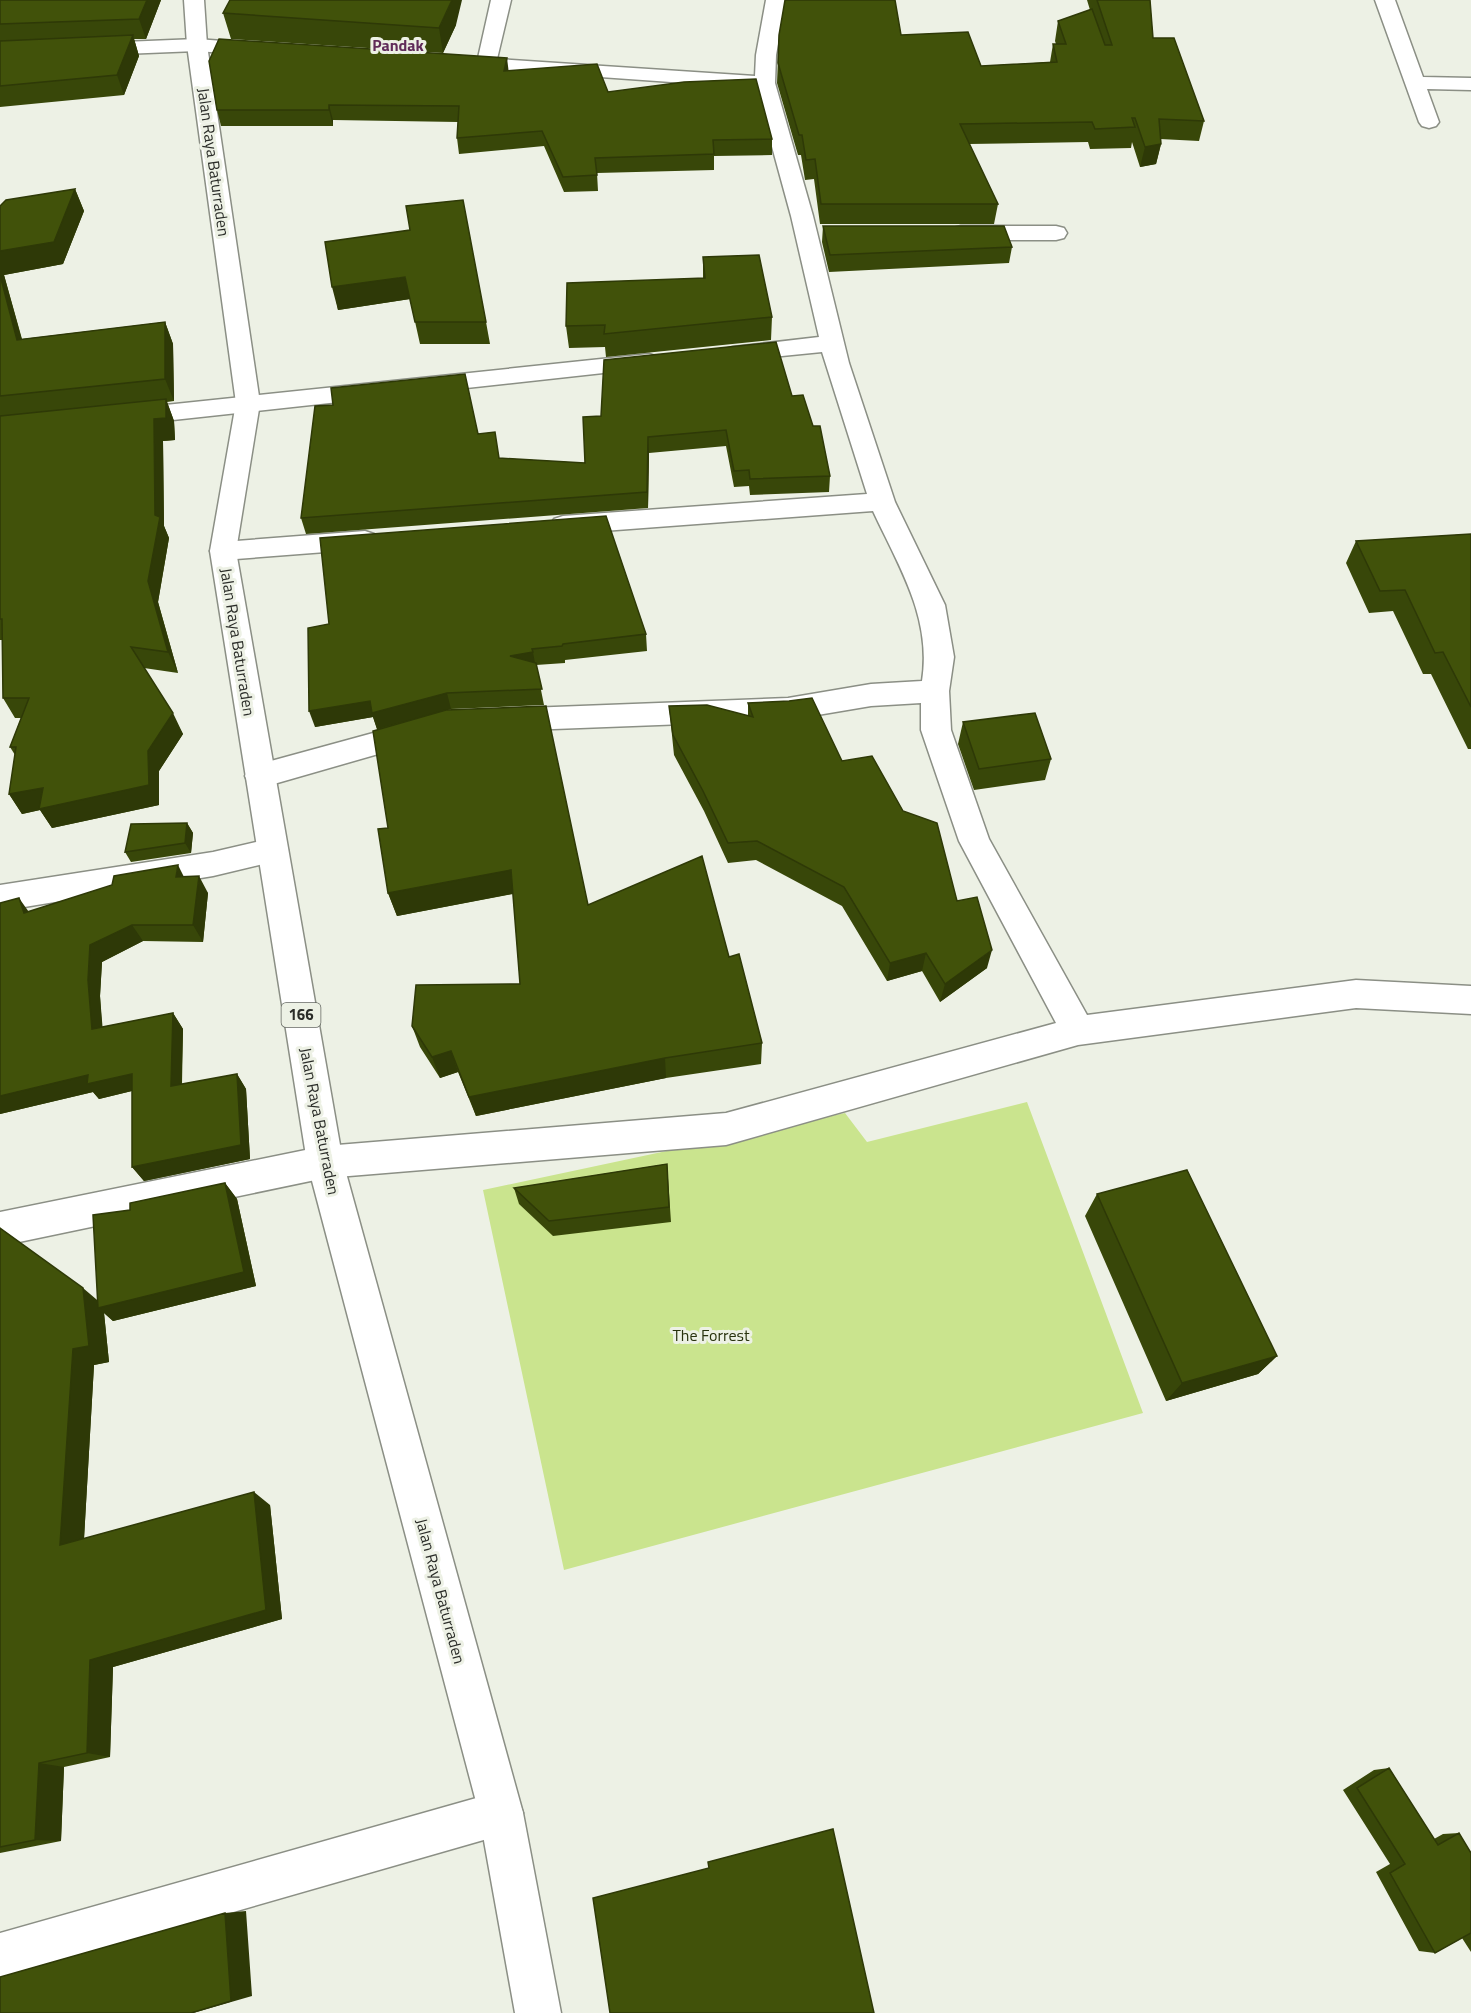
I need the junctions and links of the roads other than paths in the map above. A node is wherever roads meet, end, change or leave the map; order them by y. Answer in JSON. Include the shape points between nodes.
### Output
{"nodes":[{"id":1,"x":194,"y":0,"type":"edge"},
{"id":2,"x":501,"y":0,"type":"edge"},
{"id":3,"x":776,"y":0,"type":"edge"},
{"id":4,"x":1385,"y":0,"type":"edge"},
{"id":5,"x":197,"y":45,"type":"junction"},
{"id":6,"x":280,"y":51,"type":"edge"},
{"id":7,"x":0,"y":53,"type":"edge"},
{"id":8,"x":440,"y":61,"type":"edge"},
{"id":9,"x":486,"y":64,"type":"junction"},
{"id":10,"x":765,"y":83,"type":"junction"},
{"id":11,"x":1414,"y":83,"type":"junction"},
{"id":12,"x":1471,"y":84,"type":"edge"},
{"id":13,"x":1429,"y":122,"type":"dead end"},
{"id":14,"x":937,"y":233,"type":"edge"},
{"id":15,"x":1056,"y":233,"type":"dead end"},
{"id":16,"x":833,"y":344,"type":"junction"},
{"id":17,"x":713,"y":356,"type":"edge"},
{"id":18,"x":666,"y":360,"type":"edge"},
{"id":19,"x":248,"y":403,"type":"junction"},
{"id":20,"x":99,"y":420,"type":"edge"},
{"id":21,"x":882,"y":502,"type":"junction"},
{"id":22,"x":536,"y":527,"type":"edge"},
{"id":23,"x":394,"y":538,"type":"edge"},
{"id":24,"x":223,"y":551,"type":"junction"},
{"id":25,"x":935,"y":691,"type":"junction"},
{"id":26,"x":475,"y":721,"type":"edge"},
{"id":27,"x":441,"y":725,"type":"edge"},
{"id":28,"x":260,"y":776,"type":"junction"},
{"id":29,"x":273,"y":850,"type":"junction"},
{"id":30,"x":0,"y":898,"type":"edge"},
{"id":31,"x":1471,"y":1000,"type":"edge"},
{"id":32,"x":1078,"y":1031,"type":"junction"},
{"id":33,"x":325,"y":1162,"type":"junction"},
{"id":34,"x":0,"y":1229,"type":"edge"},
{"id":35,"x":501,"y":1812,"type":"junction"},
{"id":36,"x":0,"y":1956,"type":"edge"},
{"id":37,"x":538,"y":2013,"type":"edge"}],
"edges":[{"from":1,"to":5,"type":"street","name":"Jalan Raya Baturraden","number":"166"},
{"from":2,"to":9,"type":"street"},
{"from":3,"to":10,"type":"street"},
{"from":4,"to":11,"type":"street"},
{"from":5,"to":6,"type":"street"},
{"from":5,"to":7,"type":"street"},
{"from":5,"to":19,"type":"street","name":"Jalan Raya Baturraden","number":"166"},
{"from":8,"to":9,"type":"street"},
{"from":9,"to":10,"type":"street"},
{"from":10,"to":16,"type":"street","via":[[818,233]]},
{"from":11,"to":12,"type":"street"},
{"from":11,"to":13,"type":"street"},
{"from":14,"to":15,"type":"street"},
{"from":16,"to":17,"type":"street"},
{"from":16,"to":21,"type":"street"},
{"from":18,"to":19,"type":"street"},
{"from":19,"to":20,"type":"street"},
{"from":19,"to":24,"type":"street","name":"Jalan Raya Baturraden","number":"166"},
{"from":21,"to":22,"type":"street"},
{"from":21,"to":25,"type":"street","via":[[931,605],[940,657]]},
{"from":23,"to":24,"type":"street"},
{"from":24,"to":28,"type":"street","name":"Jalan Raya Baturraden","number":"166"},
{"from":25,"to":26,"type":"street","via":[[871,695],[788,709]]},
{"from":25,"to":32,"type":"street","via":[[936,730],[974,841]]},
{"from":27,"to":28,"type":"street"},
{"from":28,"to":29,"type":"street","name":"Jalan Raya Baturraden","number":"166"},
{"from":29,"to":30,"type":"street","via":[[213,864]]},
{"from":29,"to":33,"type":"street","name":"Jalan Raya Baturraden","number":"166"},
{"from":31,"to":32,"type":"street","via":[[1356,994]]},
{"from":32,"to":33,"type":"street","via":[[726,1129]]},
{"from":33,"to":34,"type":"street"},
{"from":33,"to":35,"type":"street","name":"Jalan Raya Baturraden","number":"166"},
{"from":35,"to":36,"type":"street"},
{"from":35,"to":37,"type":"street","name":"Jalan Raya Baturraden","number":"166"}]}
